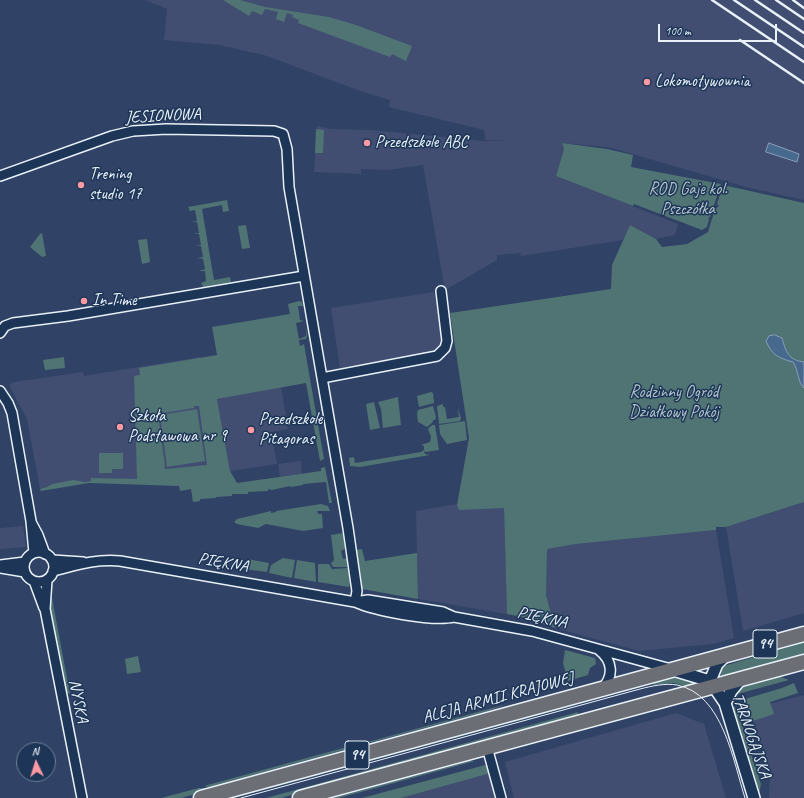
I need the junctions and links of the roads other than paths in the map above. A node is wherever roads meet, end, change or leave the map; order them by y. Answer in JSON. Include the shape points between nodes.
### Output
{"nodes":[{"id":1,"x":0,"y":176,"type":"edge"},
{"id":2,"x":304,"y":276,"type":"junction"},
{"id":3,"x":441,"y":291,"type":"dead end"},
{"id":4,"x":0,"y":333,"type":"edge"},
{"id":5,"x":322,"y":378,"type":"junction"},
{"id":6,"x":0,"y":391,"type":"edge"},
{"id":7,"x":31,"y":521,"type":"junction"},
{"id":8,"x":34,"y":553,"type":"junction"},
{"id":9,"x":45,"y":554,"type":"junction"},
{"id":10,"x":52,"y":560,"type":"junction"},
{"id":11,"x":25,"y":562,"type":"junction"},
{"id":12,"x":84,"y":562,"type":"junction"},
{"id":13,"x":0,"y":565,"type":"edge"},
{"id":14,"x":0,"y":568,"type":"edge"},
{"id":15,"x":53,"y":571,"type":"junction"},
{"id":16,"x":25,"y":572,"type":"junction"},
{"id":17,"x":47,"y":580,"type":"junction"},
{"id":18,"x":34,"y":582,"type":"junction"},
{"id":19,"x":355,"y":602,"type":"junction"},
{"id":20,"x":45,"y":609,"type":"junction"},
{"id":21,"x":804,"y":634,"type":"edge"},
{"id":22,"x":598,"y":649,"type":"junction"},
{"id":23,"x":726,"y":655,"type":"junction"},
{"id":24,"x":804,"y":662,"type":"edge"},
{"id":25,"x":672,"y":670,"type":"junction"},
{"id":26,"x":741,"y":680,"type":"junction"},
{"id":27,"x":712,"y":684,"type":"junction"},
{"id":28,"x":602,"y":689,"type":"junction"},
{"id":29,"x":725,"y":703,"type":"junction"},
{"id":30,"x":488,"y":747,"type":"junction"},
{"id":31,"x":82,"y":798,"type":"edge"},
{"id":32,"x":201,"y":798,"type":"edge"},
{"id":33,"x":300,"y":798,"type":"edge"},
{"id":34,"x":501,"y":798,"type":"edge"},
{"id":35,"x":754,"y":798,"type":"edge"}],
"edges":[{"from":1,"to":2,"type":"street","name":"JESIONOWA","via":[[133,131],[274,131],[283,134],[284,137],[288,179]]},
{"from":2,"to":4,"type":"street","via":[[13,323]]},
{"from":2,"to":5,"type":"street"},
{"from":3,"to":5,"type":"street","via":[[447,341],[446,348],[437,356]]},
{"from":5,"to":19,"type":"street","via":[[348,528],[357,591]]},
{"from":6,"to":7,"type":"street","via":[[11,409]]},
{"from":7,"to":8,"type":"street"},
{"from":7,"to":9,"type":"street"},
{"from":8,"to":9,"type":"street"},
{"from":8,"to":11,"type":"street"},
{"from":9,"to":10,"type":"street"},
{"from":10,"to":12,"type":"street","name":"PIĘKNA"},
{"from":10,"to":15,"type":"street"},
{"from":11,"to":13,"type":"street"},
{"from":11,"to":16,"type":"street"},
{"from":12,"to":15,"type":"street","name":"PIĘKNA"},
{"from":12,"to":19,"type":"street","name":"PIĘKNA","via":[[106,560],[131,563]]},
{"from":14,"to":16,"type":"street"},
{"from":15,"to":17,"type":"street"},
{"from":16,"to":18,"type":"street"},
{"from":17,"to":18,"type":"street"},
{"from":17,"to":20,"type":"street","name":"NYSKA"},
{"from":18,"to":20,"type":"street","name":"NYSKA"},
{"from":19,"to":22,"type":"street","name":"PIĘKNA","via":[[368,600],[443,612],[454,617],[532,632]]},
{"from":20,"to":31,"type":"street","name":"NYSKA"},
{"from":21,"to":23,"type":"main road","name":"ALEJA ARMII KRAJOWEJ","number":"94"},
{"from":22,"to":25,"type":"street","name":"PIĘKNA"},
{"from":22,"to":28,"type":"street","via":[[610,664],[610,677]]},
{"from":23,"to":25,"type":"main road","name":"ALEJA ARMII KRAJOWEJ","number":"94"},
{"from":23,"to":27,"type":"street","via":[[717,664]]},
{"from":24,"to":26,"type":"main road","number":"94"},
{"from":25,"to":27,"type":"street"},
{"from":25,"to":28,"type":"main road","name":"ALEJA ARMII KRAJOWEJ","number":"94"},
{"from":26,"to":27,"type":"main road","number":"94"},
{"from":26,"to":29,"type":"street"},
{"from":27,"to":29,"type":"street","name":"TARNOGAJSKA"},
{"from":27,"to":30,"type":"main road","number":"94"},
{"from":28,"to":32,"type":"main road","name":"ALEJA ARMII KRAJOWEJ","number":"94"},
{"from":29,"to":35,"type":"street","name":"TARNOGAJSKA"},
{"from":30,"to":33,"type":"main road","number":"94"},
{"from":30,"to":34,"type":"street"}]}
